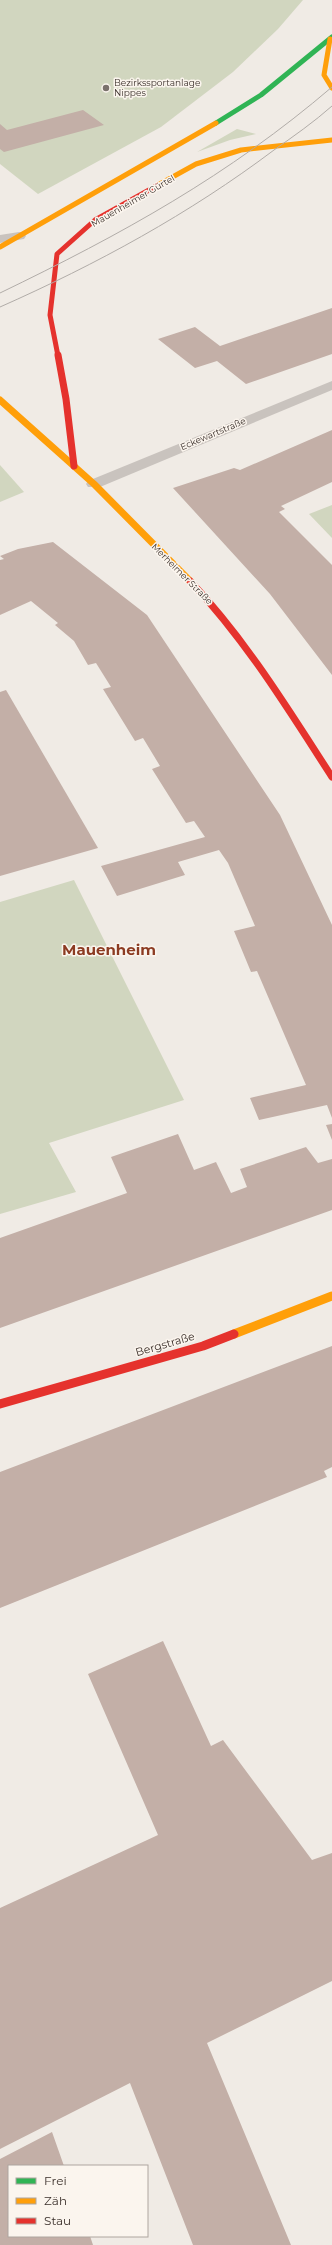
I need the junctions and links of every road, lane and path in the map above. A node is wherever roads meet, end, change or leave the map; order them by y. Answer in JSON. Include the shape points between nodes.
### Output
{"nodes":[{"id":1,"x":331,"y":38,"type":"edge"},
{"id":2,"x":332,"y":88,"type":"edge"},
{"id":3,"x":332,"y":140,"type":"edge"},
{"id":4,"x":19,"y":236,"type":"junction"},
{"id":5,"x":0,"y":239,"type":"edge"},
{"id":6,"x":0,"y":247,"type":"edge"},
{"id":7,"x":332,"y":385,"type":"edge"},
{"id":8,"x":0,"y":400,"type":"edge"},
{"id":9,"x":74,"y":466,"type":"junction"},
{"id":10,"x":94,"y":484,"type":"junction"},
{"id":11,"x":332,"y":777,"type":"edge"},
{"id":12,"x":332,"y":1296,"type":"edge"},
{"id":13,"x":0,"y":1404,"type":"edge"}],
"edges":[{"from":1,"to":2,"type":"main road","via":[[324,75]]},
{"from":1,"to":4,"type":"main road","via":[[261,95],[172,150]]},
{"from":3,"to":9,"type":"main road","name":"Mauenheimer Gürtel","via":[[241,150],[196,164],[95,220],[57,254],[50,315],[66,399]]},
{"from":4,"to":5,"type":"street"},
{"from":4,"to":6,"type":"main road"},
{"from":7,"to":10,"type":"street","name":"Eckewartstraße"},
{"from":8,"to":9,"type":"main road","name":"Merheimer Straße"},
{"from":9,"to":10,"type":"main road","name":"Merheimer Straße"},
{"from":10,"to":11,"type":"main road","name":"Merheimer Straße","via":[[211,602]]},
{"from":12,"to":13,"type":"main road","name":"Bergstraße","via":[[203,1346]]}]}
